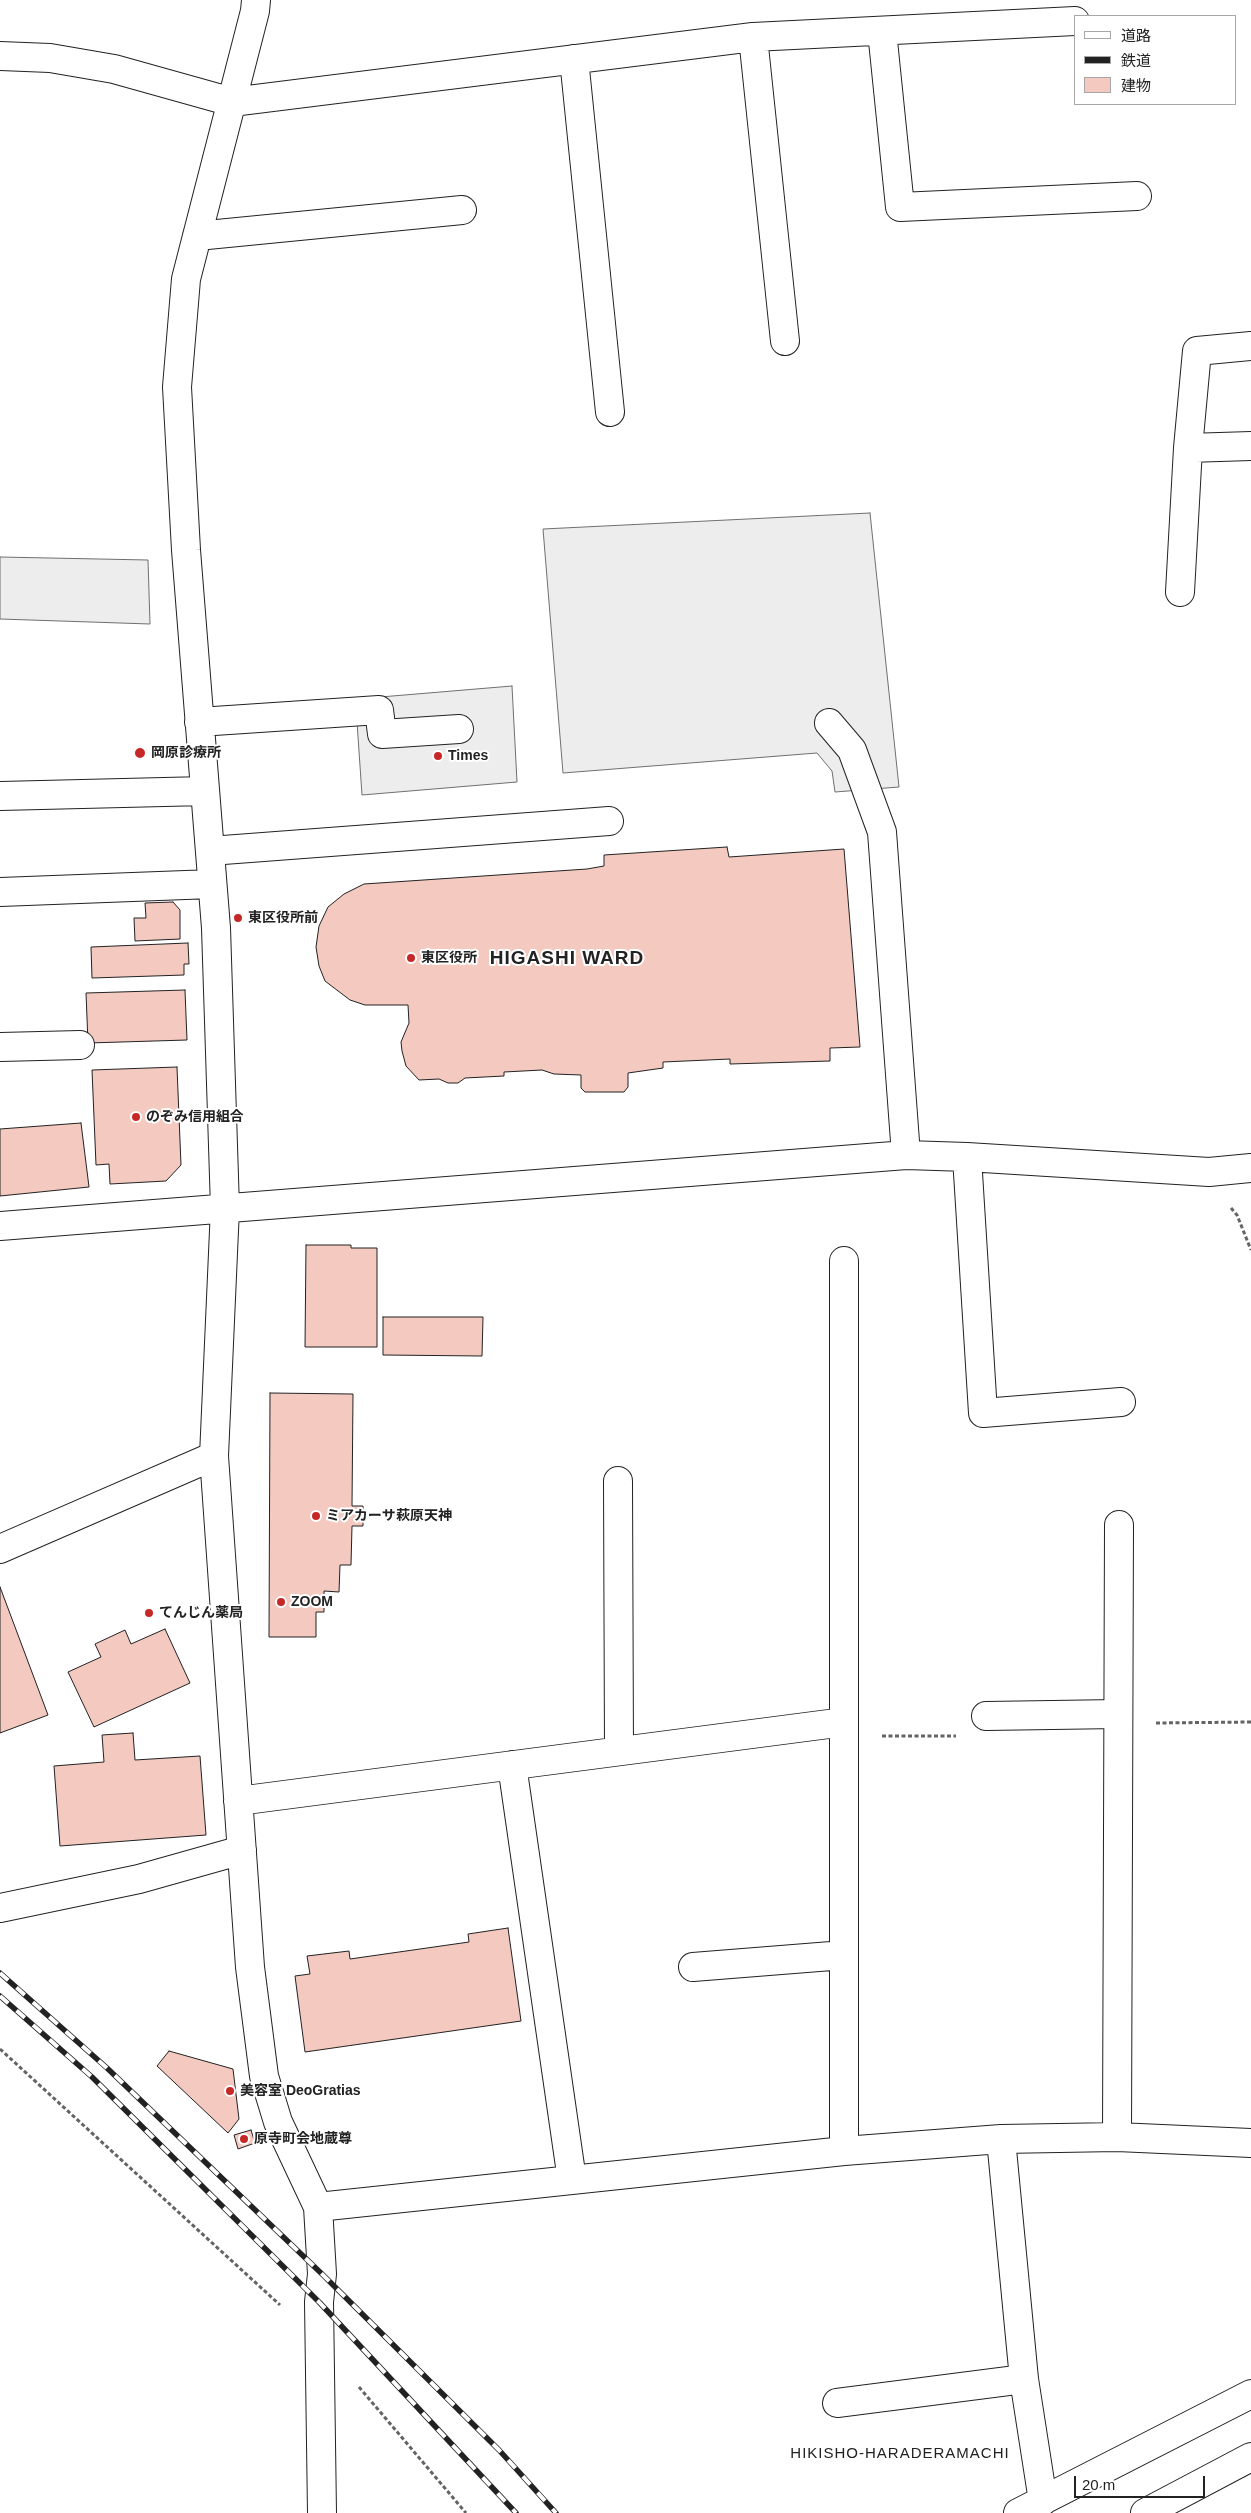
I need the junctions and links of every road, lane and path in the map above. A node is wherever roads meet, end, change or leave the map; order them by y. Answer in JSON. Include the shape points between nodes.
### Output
{"nodes":[{"id":1,"x":256,"y":0,"type":"edge"},
{"id":2,"x":1074,"y":20,"type":"edge"},
{"id":3,"x":882,"y":31,"type":"junction"},
{"id":4,"x":753,"y":36,"type":"junction"},
{"id":5,"x":0,"y":56,"type":"edge"},
{"id":6,"x":574,"y":59,"type":"junction"},
{"id":7,"x":232,"y":102,"type":"junction"},
{"id":8,"x":1137,"y":196,"type":"dead end"},
{"id":9,"x":462,"y":210,"type":"dead end"},
{"id":10,"x":197,"y":236,"type":"junction"},
{"id":11,"x":785,"y":341,"type":"dead end"},
{"id":12,"x":1251,"y":346,"type":"edge"},
{"id":13,"x":610,"y":412,"type":"dead end"},
{"id":14,"x":1251,"y":446,"type":"edge"},
{"id":15,"x":1188,"y":448,"type":"junction"},
{"id":16,"x":1180,"y":592,"type":"dead end"},
{"id":17,"x":200,"y":722,"type":"junction"},
{"id":18,"x":829,"y":724,"type":"dead end"},
{"id":19,"x":459,"y":729,"type":"dead end"},
{"id":20,"x":205,"y":791,"type":"junction"},
{"id":21,"x":0,"y":796,"type":"edge"},
{"id":22,"x":609,"y":821,"type":"dead end"},
{"id":23,"x":210,"y":851,"type":"junction"},
{"id":24,"x":212,"y":884,"type":"junction"},
{"id":25,"x":0,"y":892,"type":"edge"},
{"id":26,"x":80,"y":1045,"type":"dead end"},
{"id":27,"x":0,"y":1048,"type":"edge"},
{"id":28,"x":906,"y":1155,"type":"junction"},
{"id":29,"x":967,"y":1157,"type":"junction"},
{"id":30,"x":1251,"y":1168,"type":"edge"},
{"id":31,"x":1210,"y":1172,"type":"junction"},
{"id":32,"x":225,"y":1208,"type":"junction"},
{"id":33,"x":0,"y":1226,"type":"edge"},
{"id":34,"x":1251,"y":1250,"type":"edge"},
{"id":35,"x":844,"y":1262,"type":"dead end"},
{"id":36,"x":1121,"y":1402,"type":"dead end"},
{"id":37,"x":214,"y":1456,"type":"junction"},
{"id":38,"x":618,"y":1481,"type":"dead end"},
{"id":39,"x":1119,"y":1525,"type":"dead end"},
{"id":40,"x":0,"y":1549,"type":"edge"},
{"id":41,"x":986,"y":1716,"type":"joint"},
{"id":42,"x":1118,"y":1719,"type":"junction"},
{"id":43,"x":1251,"y":1722,"type":"edge"},
{"id":44,"x":844,"y":1729,"type":"junction"},
{"id":45,"x":619,"y":1751,"type":"junction"},
{"id":46,"x":512,"y":1765,"type":"junction"},
{"id":47,"x":238,"y":1801,"type":"junction"},
{"id":48,"x":242,"y":1850,"type":"junction"},
{"id":49,"x":0,"y":1908,"type":"edge"},
{"id":50,"x":844,"y":1955,"type":"junction"},
{"id":51,"x":693,"y":1967,"type":"dead end"},
{"id":52,"x":0,"y":2049,"type":"edge"},
{"id":53,"x":1118,"y":2137,"type":"junction"},
{"id":54,"x":1001,"y":2139,"type":"junction"},
{"id":55,"x":1251,"y":2144,"type":"edge"},
{"id":56,"x":844,"y":2151,"type":"junction"},
{"id":57,"x":572,"y":2180,"type":"junction"},
{"id":58,"x":318,"y":2207,"type":"junction"},
{"id":59,"x":320,"y":2341,"type":"junction"},
{"id":60,"x":1024,"y":2379,"type":"junction"},
{"id":61,"x":358,"y":2386,"type":"dead end"},
{"id":62,"x":1251,"y":2394,"type":"edge"},
{"id":63,"x":836,"y":2403,"type":"dead end"},
{"id":64,"x":1251,"y":2457,"type":"edge"},
{"id":65,"x":1044,"y":2501,"type":"junction"},
{"id":66,"x":322,"y":2513,"type":"edge"},
{"id":67,"x":466,"y":2513,"type":"edge"},
{"id":68,"x":1018,"y":2513,"type":"edge"},
{"id":69,"x":1145,"y":2513,"type":"edge"}],
"edges":[{"from":1,"to":7,"type":"street"},
{"from":2,"to":3,"type":"street"},
{"from":3,"to":4,"type":"street"},
{"from":3,"to":8,"type":"street","via":[[900,207]]},
{"from":4,"to":6,"type":"street"},
{"from":4,"to":11,"type":"street"},
{"from":5,"to":7,"type":"street","via":[[50,58],[114,68]]},
{"from":6,"to":7,"type":"street"},
{"from":6,"to":13,"type":"street"},
{"from":7,"to":10,"type":"street"},
{"from":9,"to":10,"type":"street"},
{"from":10,"to":17,"type":"street","via":[[186,279],[177,387]]},
{"from":12,"to":15,"type":"street","via":[[1198,351]]},
{"from":14,"to":15,"type":"street"},
{"from":15,"to":16,"type":"street"},
{"from":17,"to":19,"type":"street","via":[[379,710],[382,734]]},
{"from":17,"to":20,"type":"street"},
{"from":18,"to":28,"type":"street","via":[[852,750],[882,832]]},
{"from":20,"to":21,"type":"street"},
{"from":20,"to":23,"type":"street"},
{"from":22,"to":23,"type":"street"},
{"from":23,"to":24,"type":"street"},
{"from":24,"to":25,"type":"street"},
{"from":24,"to":32,"type":"street"},
{"from":26,"to":27,"type":"street"},
{"from":28,"to":29,"type":"street"},
{"from":28,"to":32,"type":"street"},
{"from":29,"to":31,"type":"street"},
{"from":29,"to":36,"type":"street","via":[[983,1413]]},
{"from":30,"to":31,"type":"street"},
{"from":31,"to":34,"type":"path","via":[[1220,1194],[1236,1215]]},
{"from":32,"to":33,"type":"street"},
{"from":32,"to":37,"type":"street"},
{"from":35,"to":44,"type":"street"},
{"from":37,"to":40,"type":"street"},
{"from":37,"to":47,"type":"street"},
{"from":38,"to":45,"type":"street"},
{"from":39,"to":42,"type":"street"},
{"from":41,"to":42,"type":"street"},
{"from":41,"to":44,"type":"path","via":[[972,1736]]},
{"from":42,"to":43,"type":"path"},
{"from":42,"to":53,"type":"street"},
{"from":44,"to":45,"type":"street"},
{"from":44,"to":50,"type":"street"},
{"from":45,"to":46,"type":"street"},
{"from":46,"to":47,"type":"street"},
{"from":46,"to":57,"type":"street"},
{"from":47,"to":48,"type":"street"},
{"from":48,"to":49,"type":"street","via":[[139,1879]]},
{"from":48,"to":58,"type":"street","via":[[250,1967],[264,2076],[278,2122]]},
{"from":50,"to":51,"type":"street"},
{"from":50,"to":56,"type":"street"},
{"from":52,"to":59,"type":"path"},
{"from":53,"to":54,"type":"street"},
{"from":53,"to":55,"type":"street"},
{"from":54,"to":56,"type":"street"},
{"from":54,"to":60,"type":"street"},
{"from":56,"to":57,"type":"street"},
{"from":57,"to":58,"type":"street"},
{"from":58,"to":59,"type":"street","via":[[322,2274]]},
{"from":59,"to":66,"type":"street"},
{"from":60,"to":63,"type":"street"},
{"from":60,"to":65,"type":"street"},
{"from":61,"to":67,"type":"path"},
{"from":62,"to":65,"type":"street"},
{"from":64,"to":69,"type":"street"},
{"from":65,"to":68,"type":"street"}]}
